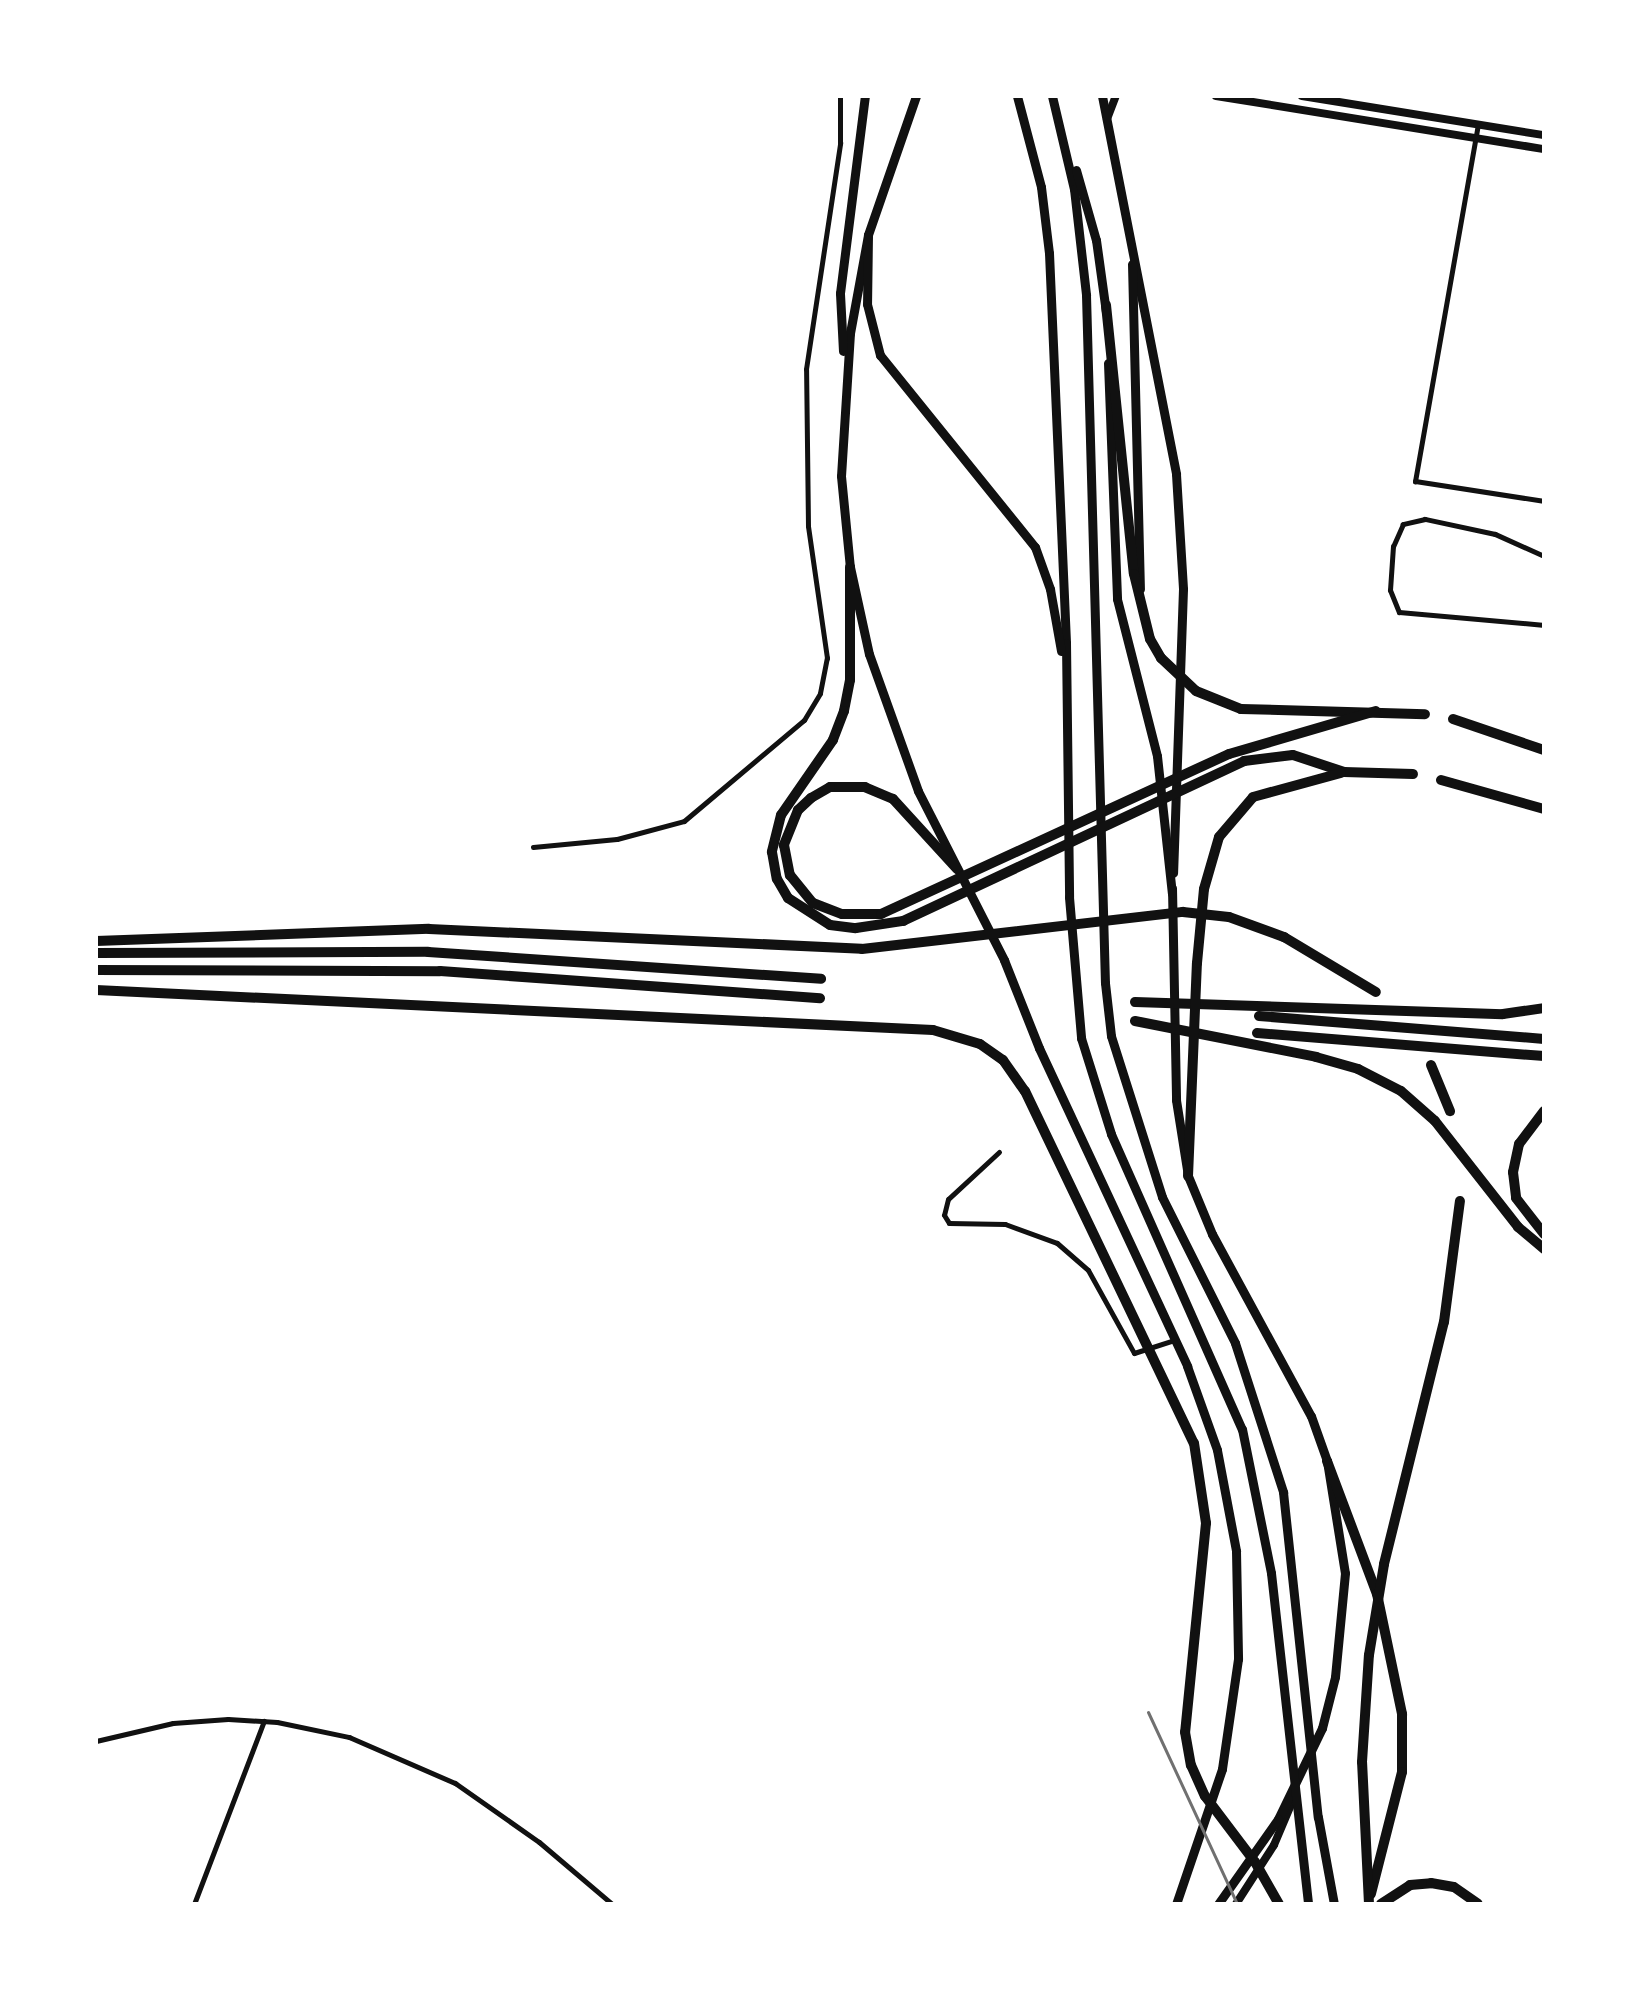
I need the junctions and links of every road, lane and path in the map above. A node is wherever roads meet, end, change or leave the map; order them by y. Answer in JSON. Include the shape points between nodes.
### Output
{"nodes":[{"id":1,"x":840,"y":96,"type":"edge"},
{"id":2,"x":865,"y":96,"type":"edge"},
{"id":3,"x":916,"y":96,"type":"edge"},
{"id":4,"x":1017,"y":96,"type":"edge"},
{"id":5,"x":1052,"y":96,"type":"edge"},
{"id":6,"x":1102,"y":96,"type":"edge"},
{"id":7,"x":1116,"y":96,"type":"edge"},
{"id":8,"x":1216,"y":96,"type":"edge"},
{"id":9,"x":1302,"y":96,"type":"edge"},
{"id":10,"x":1106,"y":119,"type":"junction"},
{"id":11,"x":1478,"y":124,"type":"junction"},
{"id":12,"x":1063,"y":132,"type":"junction"},
{"id":13,"x":1544,"y":135,"type":"edge"},
{"id":14,"x":1475,"y":138,"type":"junction"},
{"id":15,"x":1544,"y":149,"type":"edge"},
{"id":16,"x":1130,"y":230,"type":"junction"},
{"id":17,"x":868,"y":235,"type":"junction"},
{"id":18,"x":1106,"y":305,"type":"junction"},
{"id":19,"x":845,"y":375,"type":"junction"},
{"id":20,"x":1544,"y":501,"type":"edge"},
{"id":21,"x":1544,"y":556,"type":"edge"},
{"id":22,"x":850,"y":567,"type":"junction"},
{"id":23,"x":1140,"y":609,"type":"junction"},
{"id":24,"x":1544,"y":625,"type":"edge"},
{"id":25,"x":1067,"y":702,"type":"junction"},
{"id":26,"x":1376,"y":711,"type":"junction"},
{"id":27,"x":1425,"y":714,"type":"dead end"},
{"id":28,"x":1453,"y":719,"type":"dead end"},
{"id":29,"x":1544,"y":750,"type":"edge"},
{"id":30,"x":1344,"y":772,"type":"junction"},
{"id":31,"x":1413,"y":774,"type":"dead end"},
{"id":32,"x":1441,"y":780,"type":"dead end"},
{"id":33,"x":1544,"y":809,"type":"edge"},
{"id":34,"x":533,"y":847,"type":"dead end"},
{"id":35,"x":957,"y":869,"type":"junction"},
{"id":36,"x":1172,"y":893,"type":"junction"},
{"id":37,"x":96,"y":941,"type":"edge"},
{"id":38,"x":96,"y":953,"type":"edge"},
{"id":39,"x":96,"y":970,"type":"edge"},
{"id":40,"x":821,"y":979,"type":"dead end"},
{"id":41,"x":96,"y":990,"type":"edge"},
{"id":42,"x":1376,"y":992,"type":"dead end"},
{"id":43,"x":820,"y":998,"type":"dead end"},
{"id":44,"x":1135,"y":1002,"type":"dead end"},
{"id":45,"x":1544,"y":1008,"type":"edge"},
{"id":46,"x":1260,"y":1011,"type":"junction"},
{"id":47,"x":1135,"y":1021,"type":"dead end"},
{"id":48,"x":1256,"y":1039,"type":"junction"},
{"id":49,"x":1544,"y":1039,"type":"edge"},
{"id":50,"x":1544,"y":1056,"type":"edge"},
{"id":51,"x":1431,"y":1065,"type":"dead end"},
{"id":52,"x":1450,"y":1111,"type":"dead end"},
{"id":53,"x":1544,"y":1111,"type":"edge"},
{"id":54,"x":999,"y":1152,"type":"dead end"},
{"id":55,"x":1188,"y":1176,"type":"junction"},
{"id":56,"x":1460,"y":1201,"type":"dead end"},
{"id":57,"x":1544,"y":1234,"type":"edge"},
{"id":58,"x":1544,"y":1249,"type":"edge"},
{"id":59,"x":1176,"y":1340,"type":"junction"},
{"id":60,"x":1327,"y":1461,"type":"junction"},
{"id":61,"x":264,"y":1721,"type":"junction"},
{"id":62,"x":96,"y":1741,"type":"edge"},
{"id":63,"x":1302,"y":1777,"type":"junction"},
{"id":64,"x":194,"y":1904,"type":"edge"},
{"id":65,"x":612,"y":1904,"type":"edge"},
{"id":66,"x":1176,"y":1904,"type":"edge"},
{"id":67,"x":1218,"y":1904,"type":"edge"},
{"id":68,"x":1236,"y":1904,"type":"edge"},
{"id":69,"x":1279,"y":1904,"type":"edge"},
{"id":70,"x":1308,"y":1904,"type":"edge"},
{"id":71,"x":1334,"y":1904,"type":"edge"},
{"id":72,"x":1368,"y":1904,"type":"edge"},
{"id":73,"x":1381,"y":1904,"type":"edge"},
{"id":74,"x":1478,"y":1904,"type":"edge"}],
"edges":[{"from":1,"to":34,"type":"street","via":[[840,143],[806,369],[808,526],[827,658],[820,693],[804,720],[684,821],[617,839]]},
{"from":2,"to":19,"type":"main road","via":[[840,293]]},
{"from":3,"to":17,"type":"main road"},
{"from":4,"to":25,"type":"main road","via":[[1041,187],[1049,253]]},
{"from":5,"to":12,"type":"main road"},
{"from":6,"to":10,"type":"main road"},
{"from":7,"to":10,"type":"main road"},
{"from":8,"to":14,"type":"main road"},
{"from":9,"to":11,"type":"main road"},
{"from":10,"to":16,"type":"main road"},
{"from":11,"to":13,"type":"main road"},
{"from":11,"to":14,"type":"street"},
{"from":12,"to":18,"type":"main road","via":[[1096,240]]},
{"from":12,"to":71,"type":"main road","via":[[1086,295],[1105,983],[1111,1036],[1162,1197],[1235,1343],[1283,1492]]},
{"from":14,"to":15,"type":"main road"},
{"from":14,"to":20,"type":"street","via":[[1415,481]]},
{"from":16,"to":23,"type":"main road"},
{"from":16,"to":36,"type":"main road","via":[[1160,378],[1181,532]]},
{"from":17,"to":19,"type":"main road"},
{"from":17,"to":25,"type":"main road","via":[[867,304],[880,355],[1035,547],[1050,589]]},
{"from":18,"to":23,"type":"highway"},
{"from":18,"to":36,"type":"main road","via":[[1117,599],[1157,756]]},
{"from":19,"to":22,"type":"main road","via":[[841,476]]},
{"from":21,"to":24,"type":"street","via":[[1495,534],[1425,519],[1403,524],[1393,546],[1390,590],[1399,612]]},
{"from":22,"to":30,"type":"highway","via":[[850,680],[844,711],[833,740],[781,815],[773,865],[788,898],[830,925],[883,926],[920,913],[1212,774],[1274,755],[1293,755]]},
{"from":22,"to":35,"type":"main road","via":[[869,654],[890,714],[918,791]]},
{"from":23,"to":26,"type":"highway","via":[[1161,658],[1215,702],[1266,713]]},
{"from":25,"to":70,"type":"main road","via":[[1069,897],[1081,1038],[1111,1134],[1242,1429],[1271,1573]]},
{"from":26,"to":27,"type":"highway"},
{"from":26,"to":35,"type":"highway","via":[[1212,761],[914,902],[858,917],[826,910],[804,896],[790,875],[784,845],[798,810],[830,787],[879,790]]},
{"from":28,"to":29,"type":"highway"},
{"from":30,"to":31,"type":"highway"},
{"from":30,"to":55,"type":"highway","via":[[1253,797],[1219,837],[1204,889],[1197,963]]},
{"from":32,"to":33,"type":"highway"},
{"from":35,"to":59,"type":"main road"},
{"from":36,"to":55,"type":"main road","via":[[1176,1100]]},
{"from":37,"to":42,"type":"highway","via":[[429,929],[789,946],[921,945],[1151,912],[1229,917],[1307,948]]},
{"from":38,"to":40,"type":"highway","via":[[428,952]]},
{"from":39,"to":43,"type":"highway","via":[[440,971]]},
{"from":41,"to":69,"type":"highway","via":[[933,1030],[961,1037],[1003,1060],[1025,1091],[1194,1443],[1205,1499],[1185,1732],[1191,1765],[1205,1796]]},
{"from":44,"to":46,"type":"highway"},
{"from":45,"to":46,"type":"highway","via":[[1503,1014]]},
{"from":46,"to":49,"type":"highway"},
{"from":47,"to":48,"type":"highway"},
{"from":48,"to":50,"type":"highway"},
{"from":48,"to":58,"type":"highway","via":[[1358,1069],[1401,1091],[1435,1121],[1518,1227]]},
{"from":51,"to":52,"type":"highway"},
{"from":53,"to":57,"type":"highway","via":[[1519,1144],[1513,1172],[1516,1198]]},
{"from":54,"to":59,"type":"street","via":[[948,1199],[944,1215],[949,1223],[1005,1224],[1057,1243],[1088,1270],[1134,1353]]},
{"from":55,"to":60,"type":"main road","via":[[1219,1247],[1289,1371]]},
{"from":56,"to":72,"type":"highway","via":[[1444,1322],[1369,1655],[1362,1762]]},
{"from":59,"to":66,"type":"main road","via":[[1217,1450],[1236,1551],[1239,1606],[1233,1709],[1222,1769]]},
{"from":60,"to":63,"type":"main road","via":[[1345,1573],[1343,1624],[1322,1728]]},
{"from":60,"to":72,"type":"highway","via":[[1377,1594],[1402,1714],[1402,1772]]},
{"from":61,"to":62,"type":"street","via":[[173,1723]]},
{"from":61,"to":64,"type":"street"},
{"from":61,"to":65,"type":"street","via":[[349,1737],[421,1764],[526,1832]]},
{"from":63,"to":67,"type":"main road"},
{"from":63,"to":68,"type":"main road","via":[[1274,1845]]},
{"from":73,"to":74,"type":"highway","via":[[1410,1885],[1431,1883],[1454,1887]]}]}
